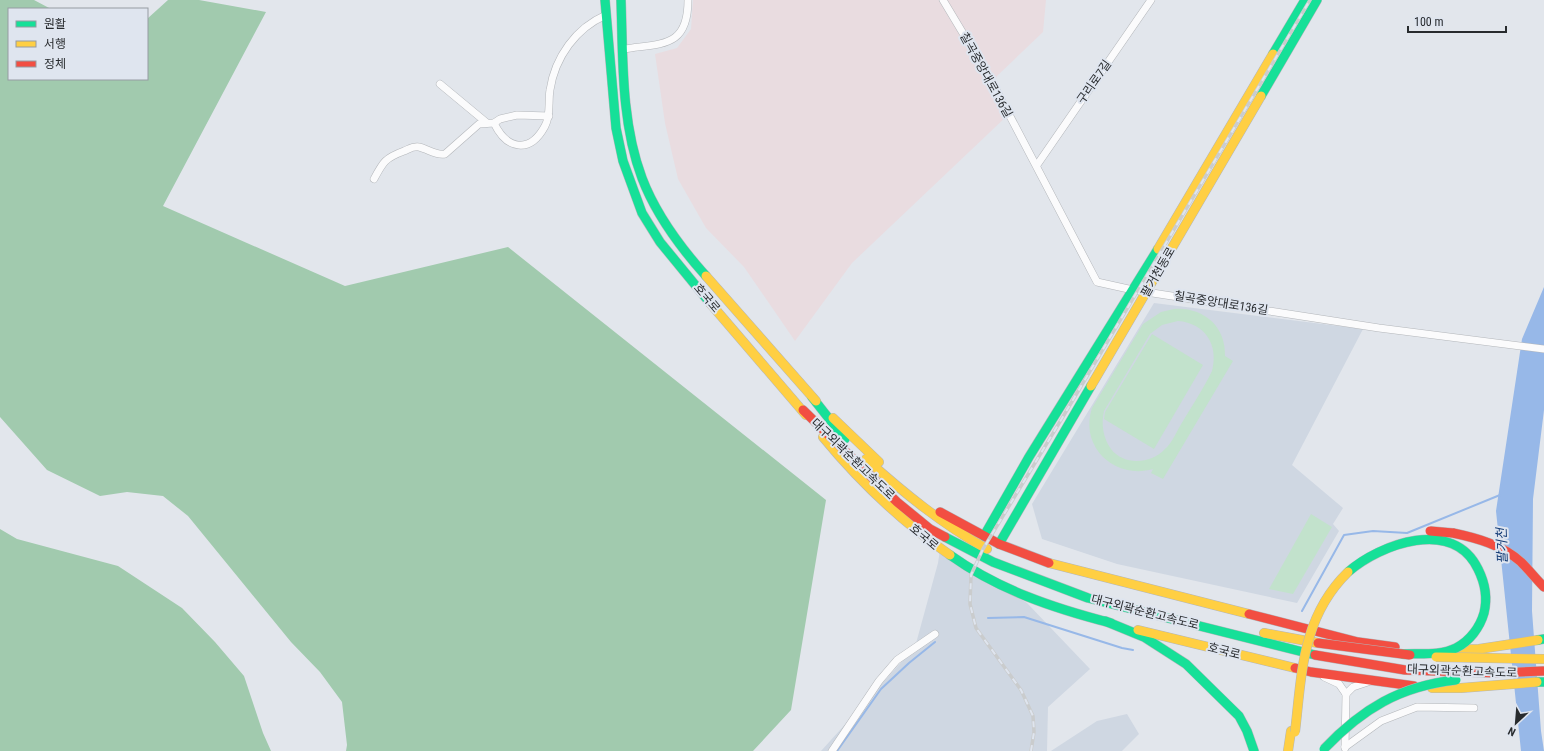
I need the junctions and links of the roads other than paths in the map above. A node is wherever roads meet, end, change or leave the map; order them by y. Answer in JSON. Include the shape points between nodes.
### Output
{"nodes":[{"id":1,"x":605,"y":0,"type":"edge"},
{"id":2,"x":621,"y":0,"type":"edge"},
{"id":3,"x":688,"y":0,"type":"edge"},
{"id":4,"x":943,"y":0,"type":"edge"},
{"id":5,"x":1151,"y":0,"type":"edge"},
{"id":6,"x":1305,"y":0,"type":"edge"},
{"id":7,"x":1317,"y":0,"type":"edge"},
{"id":8,"x":606,"y":15,"type":"junction"},
{"id":9,"x":624,"y":49,"type":"junction"},
{"id":10,"x":440,"y":84,"type":"dead end"},
{"id":11,"x":548,"y":116,"type":"junction"},
{"id":12,"x":490,"y":123,"type":"junction"},
{"id":13,"x":1037,"y":165,"type":"junction"},
{"id":14,"x":374,"y":180,"type":"dead end"},
{"id":15,"x":1133,"y":290,"type":"junction"},
{"id":16,"x":1147,"y":292,"type":"junction"},
{"id":17,"x":1544,"y":349,"type":"edge"},
{"id":18,"x":812,"y":397,"type":"junction"},
{"id":19,"x":803,"y":410,"type":"junction"},
{"id":20,"x":984,"y":536,"type":"junction"},
{"id":21,"x":999,"y":544,"type":"junction"},
{"id":22,"x":1544,"y":587,"type":"edge"},
{"id":23,"x":1105,"y":621,"type":"junction"},
{"id":24,"x":935,"y":634,"type":"dead end"},
{"id":25,"x":1541,"y":639,"type":"edge"},
{"id":26,"x":1479,"y":649,"type":"junction"},
{"id":27,"x":1402,"y":654,"type":"junction"},
{"id":28,"x":1544,"y":659,"type":"edge"},
{"id":29,"x":1544,"y":671,"type":"edge"},
{"id":30,"x":1310,"y":672,"type":"junction"},
{"id":31,"x":1524,"y":672,"type":"junction"},
{"id":32,"x":1372,"y":682,"type":"junction"},
{"id":33,"x":1541,"y":682,"type":"edge"},
{"id":34,"x":1476,"y":687,"type":"junction"},
{"id":35,"x":1346,"y":694,"type":"junction"},
{"id":36,"x":1474,"y":708,"type":"dead end"},
{"id":37,"x":1293,"y":732,"type":"junction"},
{"id":38,"x":1345,"y":749,"type":"edge"},
{"id":39,"x":1323,"y":750,"type":"edge"},
{"id":40,"x":832,"y":751,"type":"edge"},
{"id":41,"x":1254,"y":751,"type":"edge"},
{"id":42,"x":1288,"y":751,"type":"edge"},
{"id":43,"x":1292,"y":751,"type":"edge"}],
"edges":[{"from":1,"to":8,"type":"main road","name":"호국로"},
{"from":2,"to":9,"type":"main road","name":"호국로"},
{"from":3,"to":9,"type":"street","via":[[686,24],[677,38]]},
{"from":4,"to":13,"type":"street","name":"칠곡중앙대로136길","via":[[991,80]]},
{"from":5,"to":13,"type":"street","name":"구리로7길"},
{"from":6,"to":15,"type":"main road","name":"팔거천동로"},
{"from":7,"to":16,"type":"main road","name":"팔거천동로"},
{"from":8,"to":11,"type":"street","via":[[579,31],[570,42],[553,75]]},
{"from":8,"to":19,"type":"main road","name":"호국로","via":[[616,128],[623,161],[642,213],[660,242]]},
{"from":9,"to":18,"type":"main road","name":"호국로","via":[[632,141],[638,167],[666,226],[684,251]]},
{"from":10,"to":12,"type":"street"},
{"from":11,"to":12,"type":"street","via":[[517,115]]},
{"from":11,"to":12,"type":"street","via":[[536,140],[527,145],[516,145],[506,140]]},
{"from":12,"to":14,"type":"street","via":[[479,124],[445,154],[412,147],[393,155],[385,160]]},
{"from":13,"to":15,"type":"street","name":"칠곡중앙대로136길","via":[[1097,282]]},
{"from":15,"to":16,"type":"street","name":"칠곡중앙대로136길"},
{"from":15,"to":20,"type":"main road","name":"팔거천동로","via":[[1036,446]]},
{"from":16,"to":17,"type":"street","name":"칠곡중앙대로136길","via":[[1379,328]]},
{"from":16,"to":21,"type":"main road","name":"팔거천동로"},
{"from":18,"to":20,"type":"main road","name":"호국로","via":[[919,497],[947,517]]},
{"from":18,"to":27,"type":"main road","name":"대구외곽순환고속도로","bridge":true,"via":[[836,431],[898,489],[953,529],[1018,565],[1105,594],[1264,633],[1369,652]]},
{"from":19,"to":23,"type":"main road","name":"호국로","via":[[838,457],[887,504],[952,559],[1007,590]]},
{"from":19,"to":31,"type":"main road","name":"대구외곽순환고속도로","bridge":true,"via":[[897,502],[930,528],[993,562],[1050,586],[1088,598],[1315,655],[1405,670]]},
{"from":20,"to":21,"type":"main road","name":"호국로"},
{"from":21,"to":26,"type":"main road","name":"호국로","via":[[1064,568],[1358,642],[1422,651]]},
{"from":22,"to":37,"type":"main road","bridge":true,"via":[[1518,560],[1501,548],[1478,538],[1429,531],[1395,537],[1375,544],[1343,567],[1318,602],[1311,618],[1300,664]]},
{"from":23,"to":30,"type":"main road","name":"호국로"},
{"from":23,"to":41,"type":"main road","via":[[1144,637],[1186,664],[1239,716]]},
{"from":24,"to":40,"type":"street","via":[[897,660],[879,681]]},
{"from":25,"to":26,"type":"main road","name":"호국로"},
{"from":26,"to":34,"type":"main road","via":[[1487,654],[1491,668],[1487,679]]},
{"from":27,"to":28,"type":"main road","name":"대구외곽순환고속도로","bridge":true,"via":[[1472,659]]},
{"from":27,"to":37,"type":"main road","bridge":true,"via":[[1454,649],[1470,637],[1480,623],[1487,596],[1485,580],[1471,557],[1450,544],[1432,539],[1390,546],[1368,557],[1339,580],[1313,624]]},
{"from":29,"to":31,"type":"main road","name":"대구외곽순환고속도로","bridge":true},
{"from":30,"to":32,"type":"main road","name":"호국로"},
{"from":30,"to":35,"type":"street","via":[[1330,678],[1339,684]]},
{"from":31,"to":39,"type":"main road","bridge":true,"via":[[1508,677],[1444,680],[1411,688],[1366,711],[1342,730]]},
{"from":32,"to":34,"type":"main road","name":"호국로","via":[[1438,688]]},
{"from":32,"to":35,"type":"street","via":[[1353,687]]},
{"from":33,"to":34,"type":"main road","name":"호국로"},
{"from":35,"to":38,"type":"street"},
{"from":36,"to":38,"type":"street","via":[[1417,707],[1381,721]]},
{"from":37,"to":42,"type":"main road"},
{"from":37,"to":43,"type":"main road"}]}
